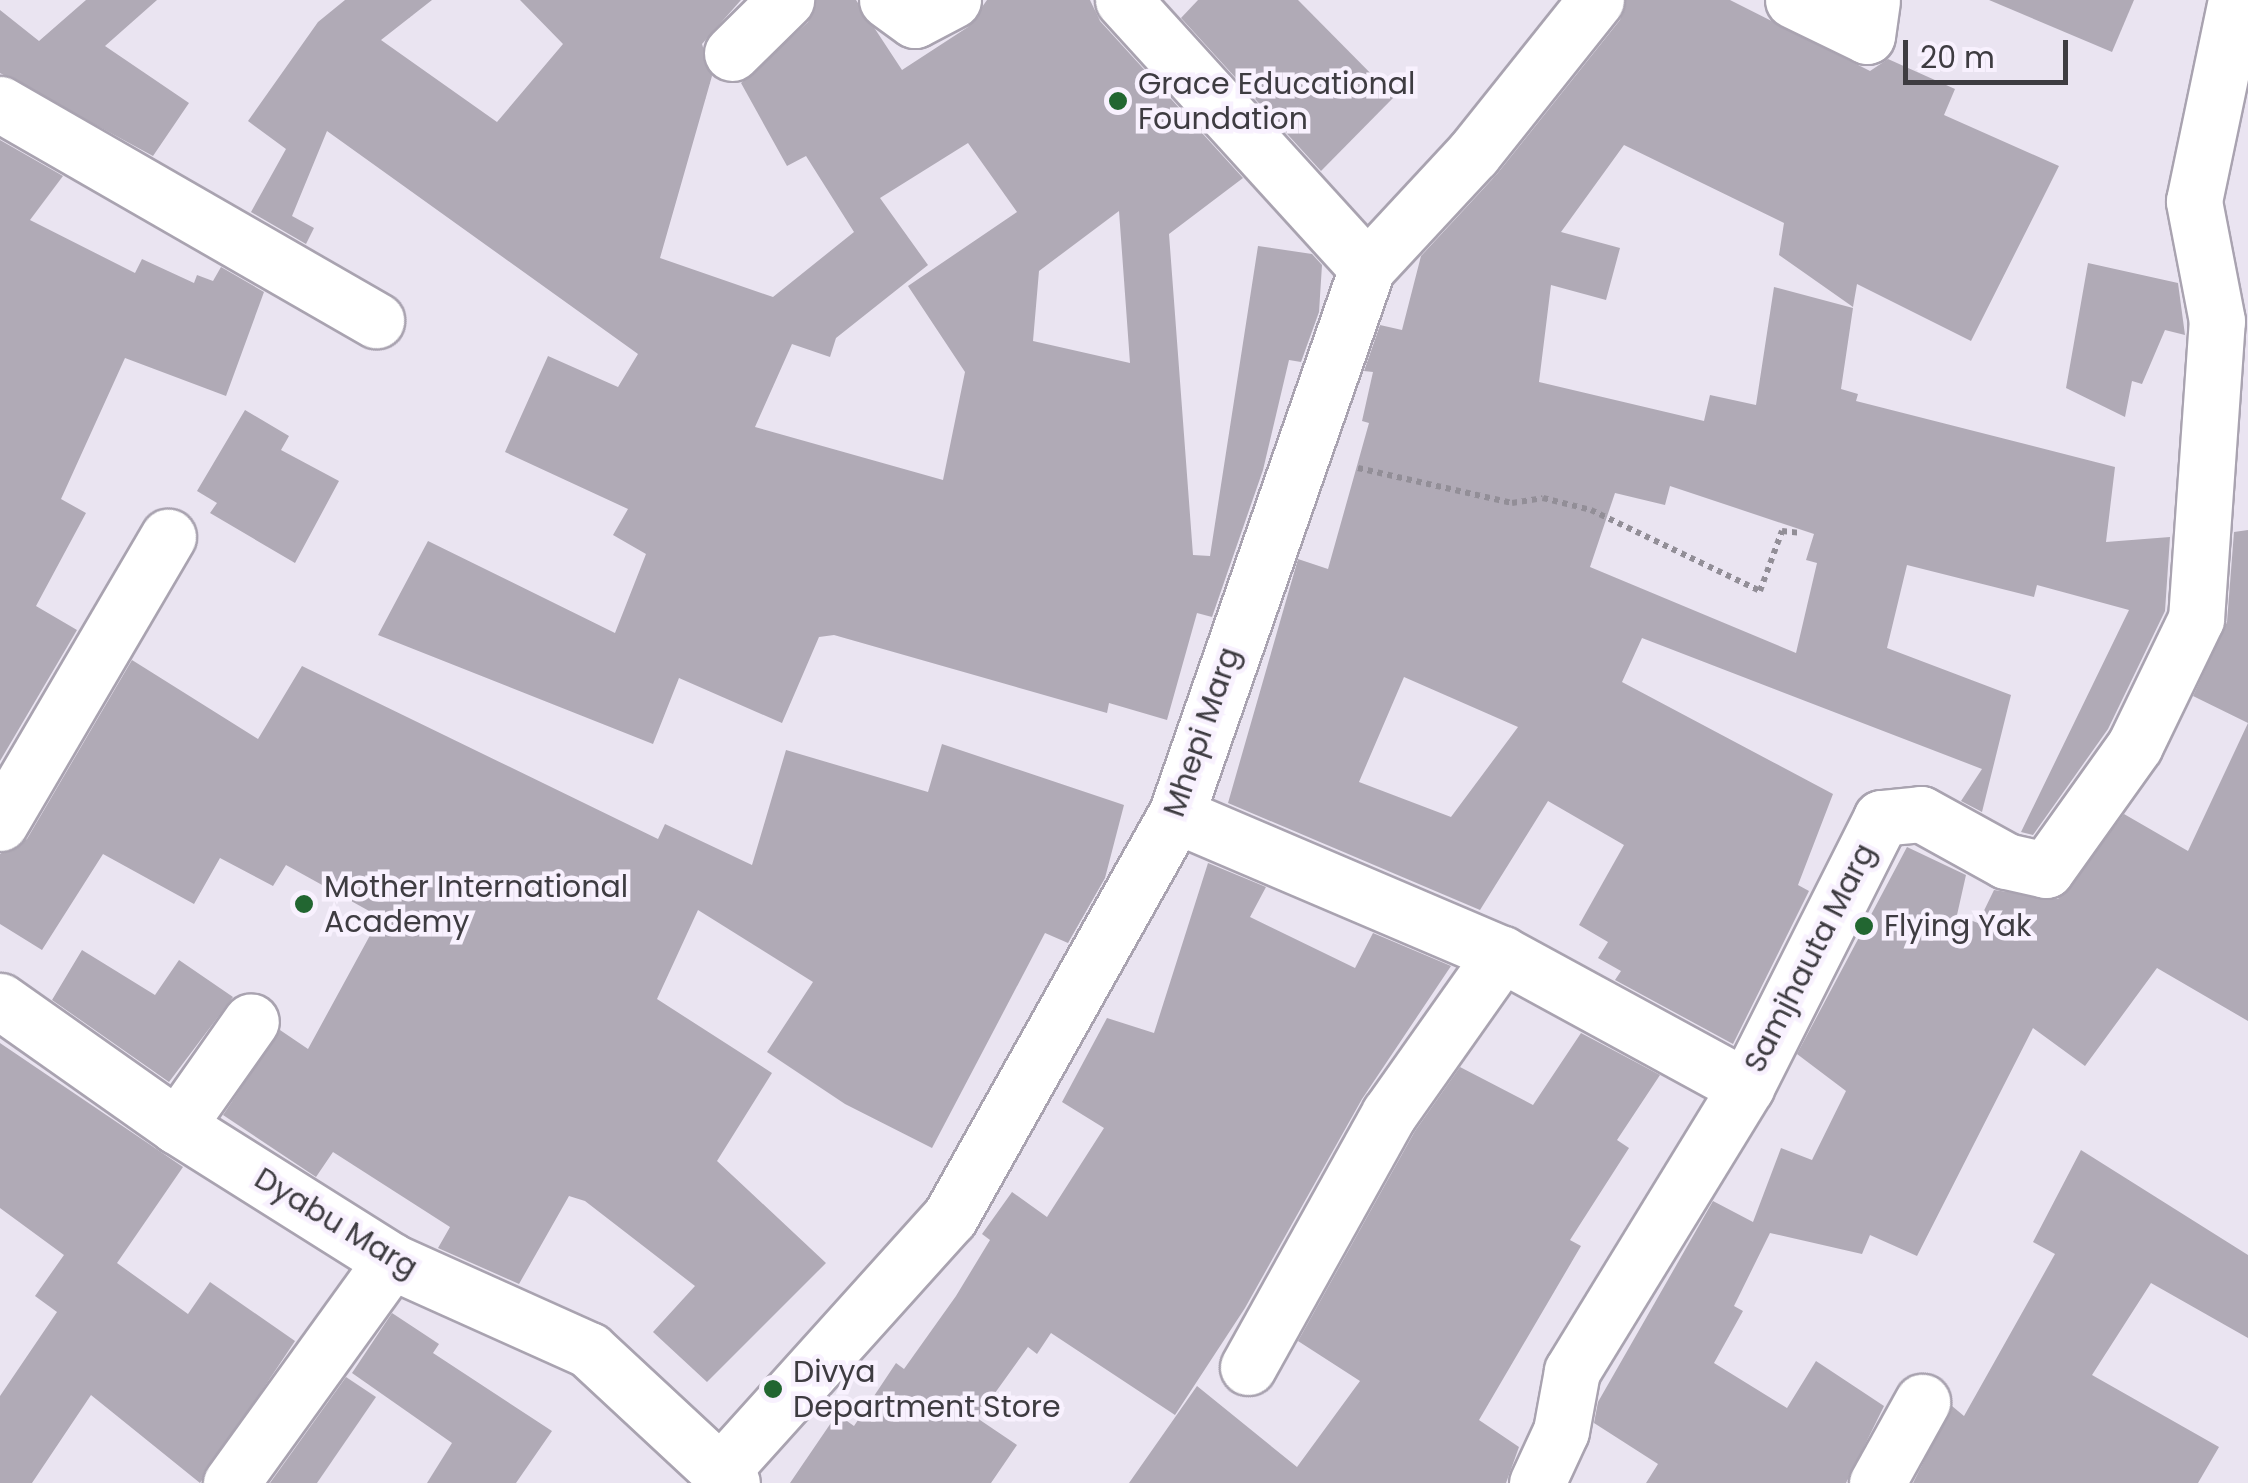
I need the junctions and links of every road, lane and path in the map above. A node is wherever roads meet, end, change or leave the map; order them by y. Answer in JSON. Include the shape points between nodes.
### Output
{"nodes":[{"id":1,"x":786,"y":0,"type":"edge"},
{"id":2,"x":887,"y":0,"type":"edge"},
{"id":3,"x":954,"y":0,"type":"edge"},
{"id":4,"x":1123,"y":0,"type":"edge"},
{"id":5,"x":1596,"y":0,"type":"edge"},
{"id":6,"x":1793,"y":0,"type":"edge"},
{"id":7,"x":1872,"y":0,"type":"edge"},
{"id":8,"x":2236,"y":0,"type":"edge"},
{"id":9,"x":732,"y":53,"type":"dead end"},
{"id":10,"x":0,"y":104,"type":"edge"},
{"id":11,"x":1367,"y":268,"type":"junction"},
{"id":12,"x":376,"y":320,"type":"dead end"},
{"id":13,"x":1351,"y":477,"type":"dead end"},
{"id":14,"x":1800,"y":533,"type":"dead end"},
{"id":15,"x":168,"y":537,"type":"dead end"},
{"id":16,"x":1176,"y":815,"type":"junction"},
{"id":17,"x":0,"y":823,"type":"edge"},
{"id":18,"x":1502,"y":954,"type":"junction"},
{"id":19,"x":0,"y":1001,"type":"edge"},
{"id":20,"x":252,"y":1021,"type":"dead end"},
{"id":21,"x":1746,"y":1086,"type":"junction"},
{"id":22,"x":176,"y":1126,"type":"junction"},
{"id":23,"x":391,"y":1261,"type":"junction"},
{"id":24,"x":1248,"y":1366,"type":"dead end"},
{"id":25,"x":1922,"y":1402,"type":"dead end"},
{"id":26,"x":727,"y":1476,"type":"edge"},
{"id":27,"x":231,"y":1483,"type":"edge"},
{"id":28,"x":1538,"y":1483,"type":"edge"},
{"id":29,"x":1877,"y":1483,"type":"edge"}],
"edges":[{"from":1,"to":9,"type":"street"},
{"from":2,"to":3,"type":"street","via":[[915,20]]},
{"from":4,"to":11,"type":"street"},
{"from":5,"to":11,"type":"street","name":"Mhepi Marg","via":[[1473,154]]},
{"from":6,"to":7,"type":"street","via":[[1866,36]]},
{"from":8,"to":21,"type":"street","name":"Samjhauta Marg","via":[[2194,201],[2217,321],[2196,619],[2134,745],[2046,870],[2006,861],[1921,814],[1881,818]]},
{"from":10,"to":12,"type":"street"},
{"from":11,"to":16,"type":"street","name":"Mhepi Marg"},
{"from":13,"to":14,"type":"path","via":[[1360,465],[1512,503],[1543,498],[1591,510],[1760,591],[1782,531]]},
{"from":15,"to":17,"type":"street"},
{"from":16,"to":18,"type":"street"},
{"from":16,"to":26,"type":"street","name":"Mhepi Marg","via":[[950,1218]]},
{"from":18,"to":21,"type":"street"},
{"from":18,"to":24,"type":"street","via":[[1389,1114]]},
{"from":19,"to":22,"type":"street","name":"Dyabu Marg"},
{"from":20,"to":22,"type":"street"},
{"from":21,"to":28,"type":"street","name":"Samjhauta Marg","via":[[1572,1371],[1561,1431]]},
{"from":22,"to":23,"type":"street","name":"Dyabu Marg"},
{"from":23,"to":26,"type":"street","name":"Dyabu Marg","via":[[589,1350]]},
{"from":23,"to":27,"type":"street"},
{"from":25,"to":29,"type":"street"}]}
